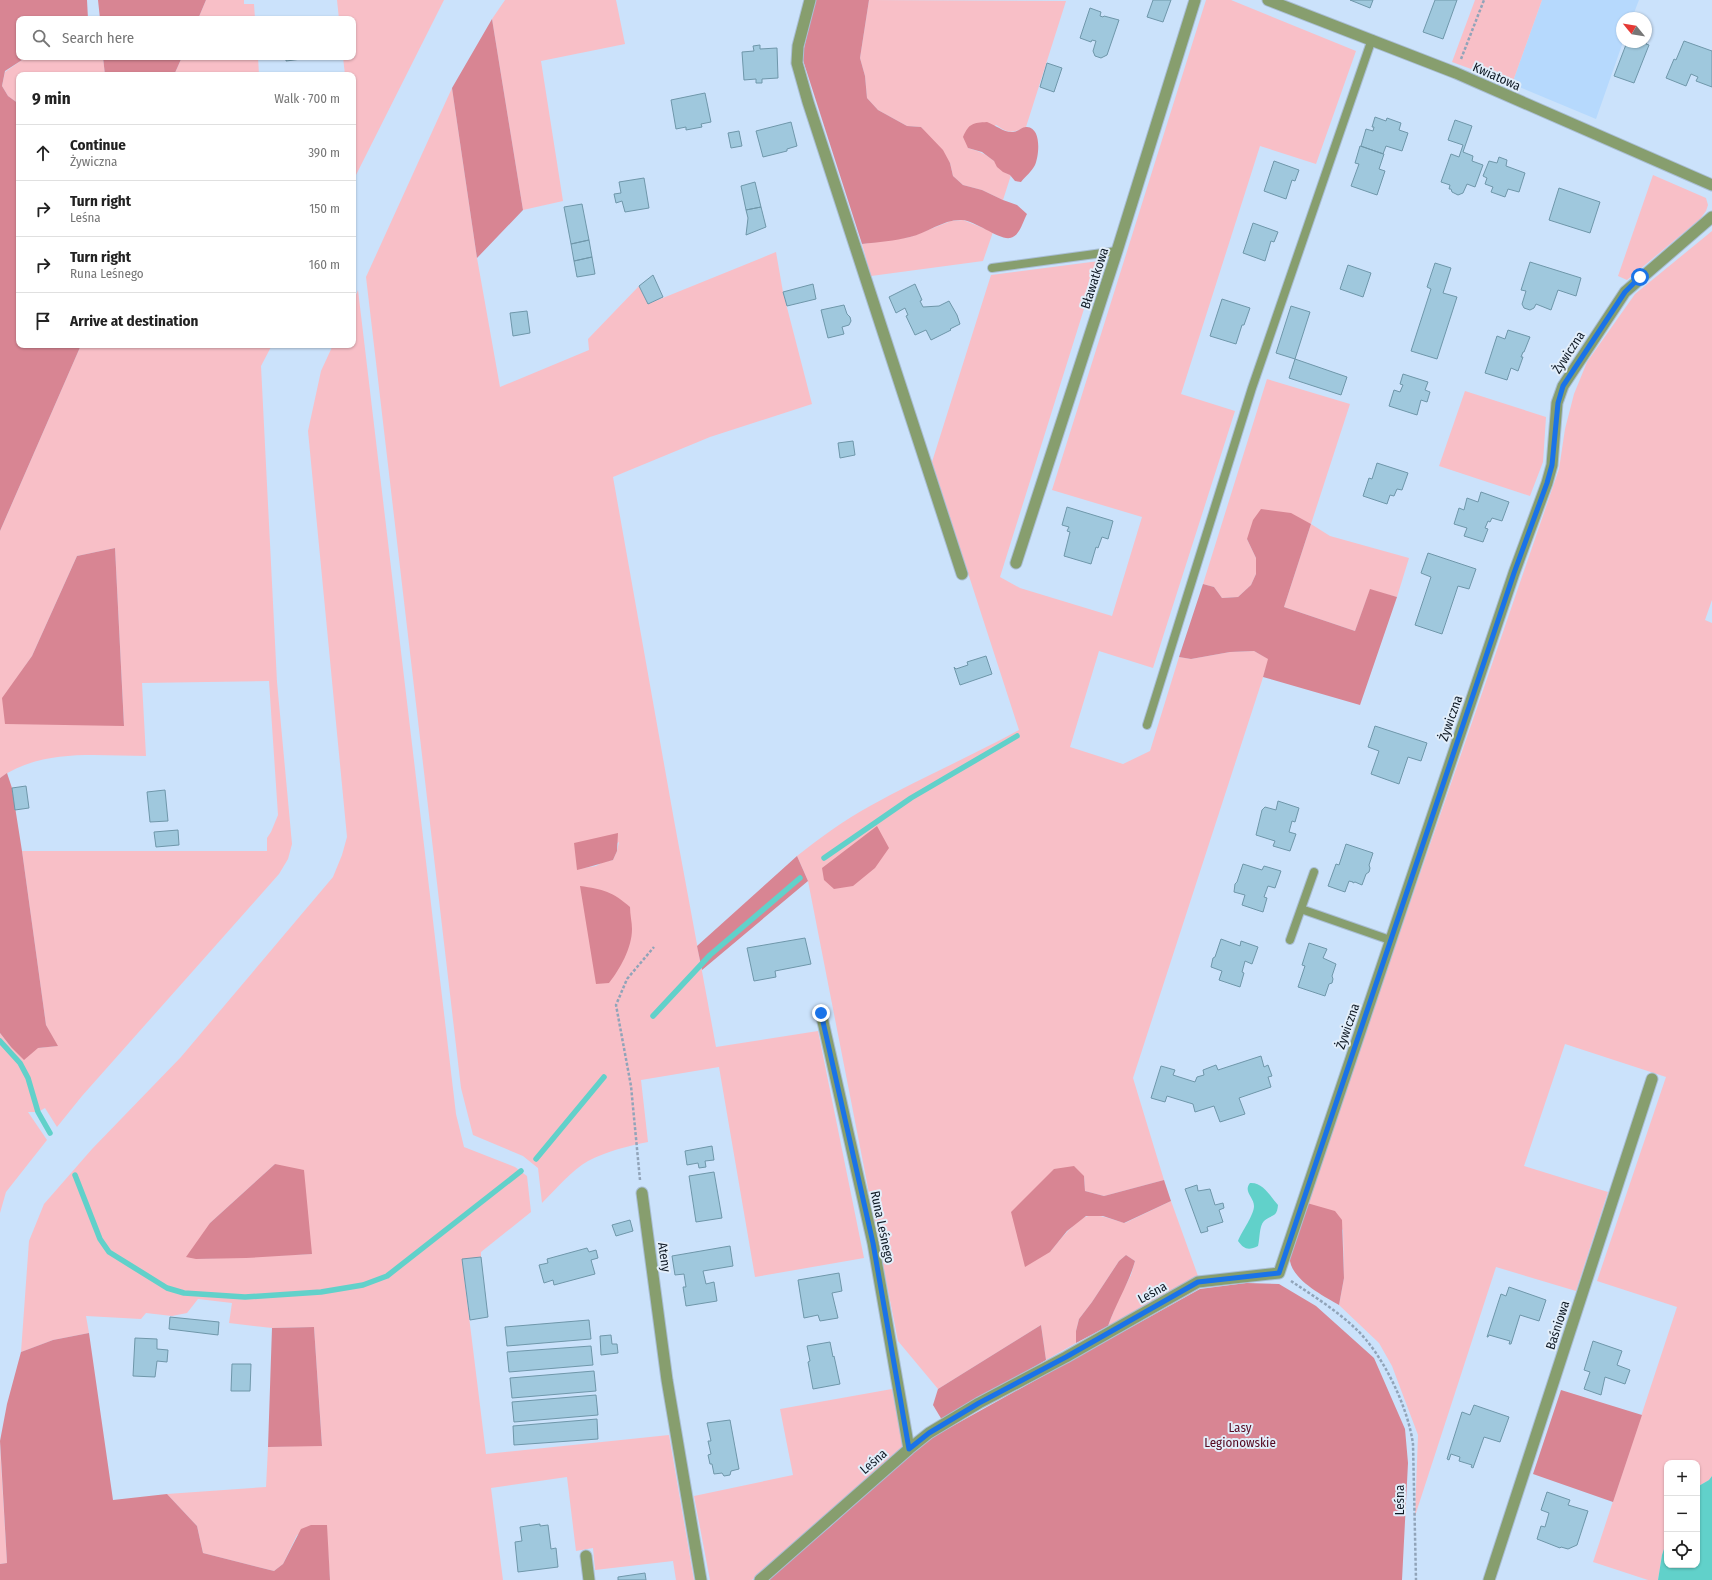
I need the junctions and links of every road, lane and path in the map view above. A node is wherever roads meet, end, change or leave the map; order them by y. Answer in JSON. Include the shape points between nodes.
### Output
{"nodes":[{"id":1,"x":810,"y":0,"type":"edge"},
{"id":2,"x":1195,"y":0,"type":"edge"},
{"id":3,"x":1268,"y":0,"type":"edge"},
{"id":4,"x":1484,"y":0,"type":"edge"},
{"id":5,"x":1372,"y":39,"type":"junction"},
{"id":6,"x":1456,"y":73,"type":"junction"},
{"id":7,"x":1712,"y":185,"type":"edge"},
{"id":8,"x":1712,"y":217,"type":"edge"},
{"id":9,"x":1117,"y":251,"type":"junction"},
{"id":10,"x":992,"y":268,"type":"dead end"},
{"id":11,"x":1016,"y":563,"type":"dead end"},
{"id":12,"x":962,"y":574,"type":"dead end"},
{"id":13,"x":1147,"y":725,"type":"dead end"},
{"id":14,"x":1314,"y":872,"type":"dead end"},
{"id":15,"x":1301,"y":909,"type":"junction"},
{"id":16,"x":1290,"y":940,"type":"dead end"},
{"id":17,"x":1390,"y":940,"type":"junction"},
{"id":18,"x":654,"y":948,"type":"dead end"},
{"id":19,"x":821,"y":1013,"type":"dead end"},
{"id":20,"x":1652,"y":1079,"type":"dead end"},
{"id":21,"x":642,"y":1193,"type":"joint"},
{"id":22,"x":1279,"y":1273,"type":"junction"},
{"id":23,"x":909,"y":1449,"type":"junction"},
{"id":24,"x":586,"y":1556,"type":"dead end"},
{"id":25,"x":589,"y":1580,"type":"edge"},
{"id":26,"x":701,"y":1580,"type":"edge"},
{"id":27,"x":760,"y":1580,"type":"edge"},
{"id":28,"x":1416,"y":1580,"type":"edge"},
{"id":29,"x":1488,"y":1580,"type":"edge"}],
"edges":[{"from":1,"to":12,"type":"street","via":[[798,46],[797,63]]},
{"from":2,"to":9,"type":"street","name":"Bławatkowa"},
{"from":3,"to":5,"type":"street","name":"Kwiatowa"},
{"from":4,"to":6,"type":"path"},
{"from":5,"to":6,"type":"street","name":"Kwiatowa"},
{"from":5,"to":13,"type":"lane","via":[[1252,388]]},
{"from":6,"to":7,"type":"street","name":"Kwiatowa"},
{"from":8,"to":17,"type":"street","name":"Żywiczna","via":[[1625,292],[1563,386],[1558,403],[1552,465],[1547,483]]},
{"from":9,"to":10,"type":"lane"},
{"from":9,"to":11,"type":"street","name":"Bławatkowa"},
{"from":14,"to":15,"type":"lane"},
{"from":15,"to":16,"type":"lane"},
{"from":15,"to":17,"type":"lane"},
{"from":17,"to":22,"type":"street","name":"Żywiczna"},
{"from":18,"to":21,"type":"path","via":[[627,979],[616,1005],[631,1086]]},
{"from":19,"to":23,"type":"street","name":"Runa Leśnego","via":[[873,1243]]},
{"from":20,"to":29,"type":"street","name":"Baśniowa"},
{"from":21,"to":26,"type":"street","name":"Ateny","via":[[667,1380]]},
{"from":22,"to":23,"type":"street","name":"Leśna","via":[[1198,1282],[979,1403],[929,1433]]},
{"from":22,"to":28,"type":"path","name":"Leśna","via":[[1356,1328],[1379,1355],[1393,1383],[1411,1430],[1413,1444]]},
{"from":23,"to":27,"type":"street","name":"Leśna"},
{"from":24,"to":25,"type":"street"}]}
